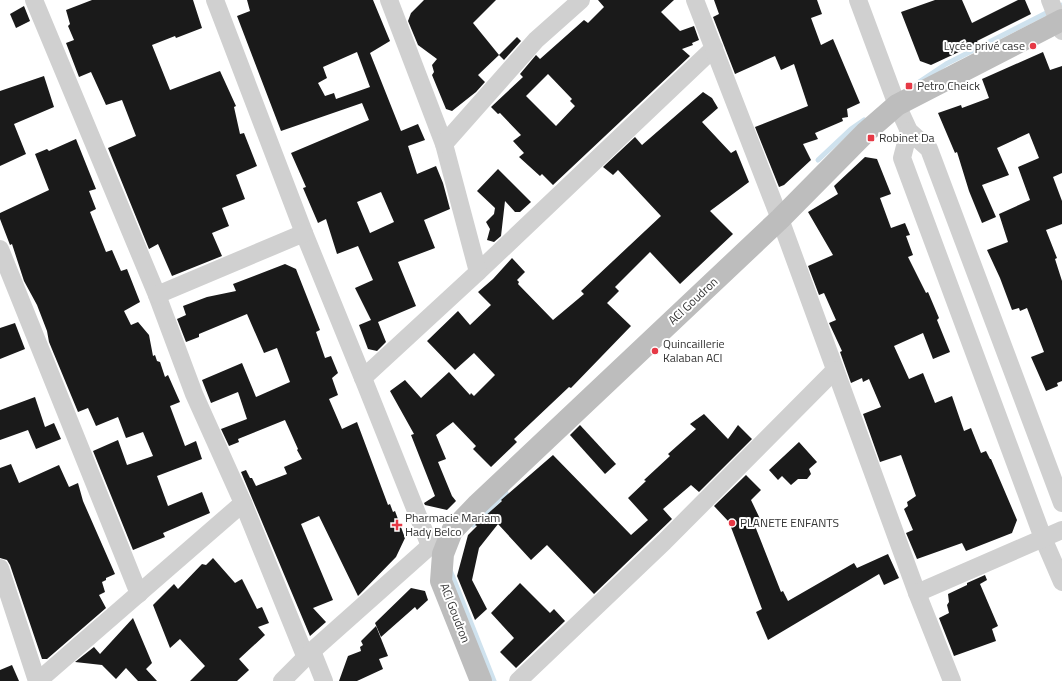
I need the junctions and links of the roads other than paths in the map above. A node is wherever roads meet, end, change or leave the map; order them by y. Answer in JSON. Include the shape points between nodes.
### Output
{"nodes":[{"id":1,"x":34,"y":0,"type":"edge"},
{"id":2,"x":215,"y":0,"type":"edge"},
{"id":3,"x":581,"y":0,"type":"edge"},
{"id":4,"x":695,"y":0,"type":"edge"},
{"id":5,"x":858,"y":0,"type":"edge"},
{"id":6,"x":1050,"y":0,"type":"edge"},
{"id":7,"x":394,"y":3,"type":"edge"},
{"id":8,"x":1061,"y":24,"type":"edge"},
{"id":9,"x":714,"y":48,"type":"junction"},
{"id":10,"x":897,"y":105,"type":"junction"},
{"id":11,"x":909,"y":131,"type":"junction"},
{"id":12,"x":444,"y":144,"type":"junction"},
{"id":13,"x":780,"y":219,"type":"junction"},
{"id":14,"x":304,"y":232,"type":"junction"},
{"id":15,"x":0,"y":249,"type":"edge"},
{"id":16,"x":478,"y":272,"type":"junction"},
{"id":17,"x":157,"y":295,"type":"junction"},
{"id":18,"x":835,"y":370,"type":"junction"},
{"id":19,"x":363,"y":378,"type":"junction"},
{"id":20,"x":242,"y":503,"type":"junction"},
{"id":21,"x":1062,"y":503,"type":"edge"},
{"id":22,"x":1062,"y":530,"type":"edge"},
{"id":23,"x":1043,"y":538,"type":"junction"},
{"id":24,"x":438,"y":545,"type":"junction"},
{"id":25,"x":0,"y":568,"type":"edge"},
{"id":26,"x":1062,"y":582,"type":"edge"},
{"id":27,"x":917,"y":593,"type":"junction"},
{"id":28,"x":139,"y":594,"type":"junction"},
{"id":29,"x":309,"y":654,"type":"junction"},
{"id":30,"x":37,"y":681,"type":"edge"},
{"id":31,"x":282,"y":681,"type":"edge"},
{"id":32,"x":324,"y":681,"type":"edge"},
{"id":33,"x":481,"y":681,"type":"edge"},
{"id":34,"x":518,"y":681,"type":"edge"},
{"id":35,"x":952,"y":681,"type":"edge"}],
"edges":[{"from":1,"to":17,"type":"street"},
{"from":2,"to":14,"type":"street"},
{"from":3,"to":12,"type":"street","via":[[536,40]]},
{"from":4,"to":9,"type":"street"},
{"from":5,"to":10,"type":"street"},
{"from":6,"to":8,"type":"street"},
{"from":7,"to":12,"type":"street"},
{"from":8,"to":10,"type":"street","name":"ACI Goudron"},
{"from":9,"to":13,"type":"street"},
{"from":9,"to":16,"type":"street"},
{"from":10,"to":11,"type":"street"},
{"from":10,"to":13,"type":"street","name":"ACI Goudron","via":[[866,132]]},
{"from":11,"to":21,"type":"street","via":[[929,150]]},
{"from":11,"to":23,"type":"street","via":[[902,158]]},
{"from":12,"to":16,"type":"street"},
{"from":13,"to":18,"type":"street"},
{"from":13,"to":24,"type":"street","name":"ACI Goudron","via":[[478,504]]},
{"from":14,"to":17,"type":"street"},
{"from":14,"to":19,"type":"street"},
{"from":15,"to":28,"type":"street"},
{"from":16,"to":19,"type":"street"},
{"from":17,"to":20,"type":"street","via":[[194,394]]},
{"from":18,"to":27,"type":"street"},
{"from":18,"to":34,"type":"street","via":[[664,542]]},
{"from":19,"to":24,"type":"street"},
{"from":20,"to":28,"type":"street"},
{"from":20,"to":29,"type":"street"},
{"from":22,"to":23,"type":"street"},
{"from":23,"to":26,"type":"street"},
{"from":23,"to":27,"type":"street"},
{"from":24,"to":29,"type":"street"},
{"from":24,"to":33,"type":"street","name":"ACI Goudron","via":[[443,554],[441,581]]},
{"from":25,"to":30,"type":"street"},
{"from":27,"to":35,"type":"street"},
{"from":28,"to":30,"type":"street"},
{"from":29,"to":31,"type":"street"},
{"from":29,"to":32,"type":"street"}]}
